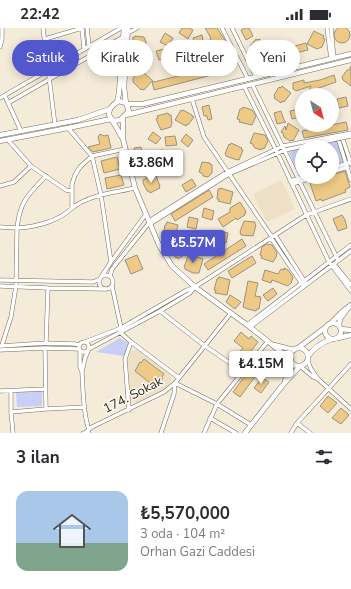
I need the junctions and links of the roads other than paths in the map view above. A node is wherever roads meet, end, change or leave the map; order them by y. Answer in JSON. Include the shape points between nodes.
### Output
{"nodes":[{"id":1,"x":2,"y":28,"type":"edge"},
{"id":2,"x":43,"y":28,"type":"edge"},
{"id":3,"x":82,"y":28,"type":"edge"},
{"id":4,"x":87,"y":28,"type":"edge"},
{"id":5,"x":122,"y":28,"type":"edge"},
{"id":6,"x":137,"y":28,"type":"edge"},
{"id":7,"x":222,"y":28,"type":"edge"},
{"id":8,"x":232,"y":28,"type":"edge"},
{"id":9,"x":327,"y":28,"type":"edge"},
{"id":10,"x":331,"y":28,"type":"edge"},
{"id":11,"x":128,"y":31,"type":"edge"},
{"id":12,"x":123,"y":37,"type":"junction"},
{"id":13,"x":45,"y":38,"type":"joint"},
{"id":14,"x":89,"y":40,"type":"edge"},
{"id":15,"x":101,"y":40,"type":"edge"},
{"id":16,"x":0,"y":47,"type":"edge"},
{"id":17,"x":87,"y":48,"type":"edge"},
{"id":18,"x":84,"y":49,"type":"junction"},
{"id":19,"x":79,"y":52,"type":"edge"},
{"id":20,"x":351,"y":54,"type":"edge"},
{"id":21,"x":332,"y":58,"type":"junction"},
{"id":22,"x":351,"y":60,"type":"edge"},
{"id":23,"x":38,"y":76,"type":"edge"},
{"id":24,"x":49,"y":76,"type":"edge"},
{"id":25,"x":256,"y":77,"type":"junction"},
{"id":26,"x":50,"y":79,"type":"junction"},
{"id":27,"x":248,"y":79,"type":"junction"},
{"id":28,"x":252,"y":84,"type":"junction"},
{"id":29,"x":244,"y":86,"type":"junction"},
{"id":30,"x":5,"y":96,"type":"junction"},
{"id":31,"x":0,"y":98,"type":"edge"},
{"id":32,"x":192,"y":99,"type":"junction"},
{"id":33,"x":117,"y":102,"type":"junction"},
{"id":34,"x":8,"y":103,"type":"junction"},
{"id":35,"x":126,"y":104,"type":"junction"},
{"id":36,"x":110,"y":109,"type":"junction"},
{"id":37,"x":124,"y":117,"type":"junction"},
{"id":38,"x":112,"y":119,"type":"junction"},
{"id":39,"x":55,"y":125,"type":"junction"},
{"id":40,"x":68,"y":128,"type":"junction"},
{"id":41,"x":21,"y":131,"type":"junction"},
{"id":42,"x":351,"y":133,"type":"edge"},
{"id":43,"x":0,"y":135,"type":"edge"},
{"id":44,"x":351,"y":136,"type":"edge"},
{"id":45,"x":340,"y":137,"type":"junction"},
{"id":46,"x":8,"y":140,"type":"junction"},
{"id":47,"x":123,"y":140,"type":"junction"},
{"id":48,"x":0,"y":141,"type":"edge"},
{"id":49,"x":284,"y":148,"type":"junction"},
{"id":50,"x":125,"y":149,"type":"junction"},
{"id":51,"x":277,"y":151,"type":"junction"},
{"id":52,"x":92,"y":156,"type":"junction"},
{"id":53,"x":349,"y":164,"type":"edge"},
{"id":54,"x":31,"y":166,"type":"junction"},
{"id":55,"x":339,"y":166,"type":"edge"},
{"id":56,"x":339,"y":169,"type":"edge"},
{"id":57,"x":295,"y":171,"type":"edge"},
{"id":58,"x":228,"y":173,"type":"junction"},
{"id":59,"x":46,"y":176,"type":"junction"},
{"id":60,"x":351,"y":180,"type":"edge"},
{"id":61,"x":295,"y":181,"type":"edge"},
{"id":62,"x":291,"y":182,"type":"junction"},
{"id":63,"x":301,"y":184,"type":"edge"},
{"id":64,"x":0,"y":186,"type":"edge"},
{"id":65,"x":135,"y":188,"type":"junction"},
{"id":66,"x":71,"y":191,"type":"junction"},
{"id":67,"x":101,"y":195,"type":"junction"},
{"id":68,"x":351,"y":199,"type":"edge"},
{"id":69,"x":72,"y":208,"type":"junction"},
{"id":70,"x":315,"y":212,"type":"junction"},
{"id":71,"x":146,"y":214,"type":"junction"},
{"id":72,"x":306,"y":215,"type":"junction"},
{"id":73,"x":149,"y":223,"type":"junction"},
{"id":74,"x":0,"y":227,"type":"edge"},
{"id":75,"x":17,"y":228,"type":"junction"},
{"id":76,"x":273,"y":237,"type":"junction"},
{"id":77,"x":351,"y":245,"type":"edge"},
{"id":78,"x":351,"y":251,"type":"edge"},
{"id":79,"x":338,"y":258,"type":"junction"},
{"id":80,"x":110,"y":262,"type":"junction"},
{"id":81,"x":331,"y":264,"type":"junction"},
{"id":82,"x":110,"y":276,"type":"junction"},
{"id":83,"x":100,"y":278,"type":"junction"},
{"id":84,"x":0,"y":280,"type":"edge"},
{"id":85,"x":16,"y":280,"type":"junction"},
{"id":86,"x":304,"y":284,"type":"junction"},
{"id":87,"x":351,"y":285,"type":"edge"},
{"id":88,"x":0,"y":286,"type":"edge"},
{"id":89,"x":16,"y":286,"type":"junction"},
{"id":90,"x":112,"y":286,"type":"junction"},
{"id":91,"x":195,"y":287,"type":"junction"},
{"id":92,"x":48,"y":288,"type":"junction"},
{"id":93,"x":104,"y":288,"type":"junction"},
{"id":94,"x":351,"y":291,"type":"edge"},
{"id":95,"x":350,"y":307,"type":"edge"},
{"id":96,"x":160,"y":311,"type":"junction"},
{"id":97,"x":231,"y":313,"type":"junction"},
{"id":98,"x":328,"y":325,"type":"junction"},
{"id":99,"x":249,"y":326,"type":"junction"},
{"id":100,"x":340,"y":327,"type":"junction"},
{"id":101,"x":121,"y":328,"type":"junction"},
{"id":102,"x":351,"y":330,"type":"edge"},
{"id":103,"x":121,"y":333,"type":"junction"},
{"id":104,"x":351,"y":335,"type":"edge"},
{"id":105,"x":338,"y":338,"type":"junction"},
{"id":106,"x":332,"y":339,"type":"junction"},
{"id":107,"x":268,"y":341,"type":"junction"},
{"id":108,"x":85,"y":342,"type":"junction"},
{"id":109,"x":131,"y":342,"type":"junction"},
{"id":110,"x":46,"y":343,"type":"junction"},
{"id":111,"x":273,"y":345,"type":"junction"},
{"id":112,"x":1,"y":346,"type":"edge"},
{"id":113,"x":205,"y":346,"type":"junction"},
{"id":114,"x":45,"y":348,"type":"junction"},
{"id":115,"x":80,"y":348,"type":"junction"},
{"id":116,"x":296,"y":349,"type":"junction"},
{"id":117,"x":0,"y":350,"type":"edge"},
{"id":118,"x":88,"y":350,"type":"junction"},
{"id":119,"x":308,"y":359,"type":"junction"},
{"id":120,"x":292,"y":362,"type":"junction"},
{"id":121,"x":351,"y":364,"type":"edge"},
{"id":122,"x":300,"y":366,"type":"junction"},
{"id":123,"x":82,"y":372,"type":"junction"},
{"id":124,"x":243,"y":372,"type":"junction"},
{"id":125,"x":179,"y":378,"type":"junction"},
{"id":126,"x":318,"y":379,"type":"junction"},
{"id":127,"x":175,"y":383,"type":"junction"},
{"id":128,"x":282,"y":386,"type":"junction"},
{"id":129,"x":45,"y":388,"type":"junction"},
{"id":130,"x":329,"y":388,"type":"junction"},
{"id":131,"x":0,"y":391,"type":"edge"},
{"id":132,"x":10,"y":391,"type":"junction"},
{"id":133,"x":217,"y":404,"type":"junction"},
{"id":134,"x":85,"y":407,"type":"junction"},
{"id":135,"x":351,"y":409,"type":"edge"},
{"id":136,"x":46,"y":410,"type":"junction"},
{"id":137,"x":129,"y":410,"type":"junction"},
{"id":138,"x":11,"y":412,"type":"junction"},
{"id":139,"x":210,"y":418,"type":"junction"},
{"id":140,"x":298,"y":423,"type":"junction"},
{"id":141,"x":251,"y":425,"type":"junction"},
{"id":142,"x":87,"y":432,"type":"edge"},
{"id":143,"x":13,"y":433,"type":"edge"},
{"id":144,"x":161,"y":433,"type":"edge"},
{"id":145,"x":204,"y":433,"type":"edge"},
{"id":146,"x":236,"y":433,"type":"edge"},
{"id":147,"x":245,"y":433,"type":"edge"},
{"id":148,"x":291,"y":433,"type":"edge"},
{"id":149,"x":310,"y":433,"type":"edge"}],
"edges":[{"from":1,"to":16,"type":"street"},
{"from":2,"to":13,"type":"street"},
{"from":3,"to":13,"type":"street"},
{"from":3,"to":18,"type":"street"},
{"from":4,"to":14,"type":"street"},
{"from":5,"to":12,"type":"main road"},
{"from":5,"to":15,"type":"street"},
{"from":6,"to":11,"type":"street"},
{"from":7,"to":27,"type":"street"},
{"from":8,"to":25,"type":"street"},
{"from":9,"to":21,"type":"street"},
{"from":10,"to":21,"type":"street"},
{"from":11,"to":35,"type":"main road","via":[[124,87]]},
{"from":12,"to":26,"type":"street"},
{"from":12,"to":33,"type":"main road"},
{"from":17,"to":18,"type":"street"},
{"from":18,"to":19,"type":"street"},
{"from":20,"to":21,"type":"main road"},
{"from":21,"to":25,"type":"main road"},
{"from":22,"to":28,"type":"main road"},
{"from":23,"to":30,"type":"street"},
{"from":24,"to":26,"type":"street"},
{"from":25,"to":27,"type":"main road"},
{"from":26,"to":34,"type":"street"},
{"from":26,"to":39,"type":"street"},
{"from":27,"to":35,"type":"main road","via":[[143,104]]},
{"from":28,"to":29,"type":"main road"},
{"from":28,"to":49,"type":"street"},
{"from":29,"to":32,"type":"main road"},
{"from":29,"to":51,"type":"street"},
{"from":30,"to":31,"type":"street"},
{"from":30,"to":34,"type":"street"},
{"from":32,"to":37,"type":"main road"},
{"from":32,"to":58,"type":"street","via":[[204,137]]},
{"from":33,"to":35,"type":"main road","via":[[123,101]]},
{"from":33,"to":36,"type":"main road"},
{"from":34,"to":41,"type":"street"},
{"from":35,"to":37,"type":"main road","via":[[129,111]]},
{"from":36,"to":38,"type":"main road"},
{"from":36,"to":39,"type":"main road","via":[[87,118]]},
{"from":37,"to":38,"type":"main road","via":[[118,121]]},
{"from":37,"to":47,"type":"main road"},
{"from":38,"to":40,"type":"main road"},
{"from":38,"to":47,"type":"main road"},
{"from":39,"to":41,"type":"main road"},
{"from":40,"to":46,"type":"main road"},
{"from":40,"to":52,"type":"street"},
{"from":41,"to":43,"type":"main road"},
{"from":42,"to":45,"type":"street"},
{"from":44,"to":45,"type":"street"},
{"from":45,"to":49,"type":"street"},
{"from":45,"to":53,"type":"street"},
{"from":46,"to":48,"type":"main road"},
{"from":46,"to":54,"type":"street"},
{"from":47,"to":50,"type":"main road"},
{"from":49,"to":51,"type":"street"},
{"from":49,"to":57,"type":"street"},
{"from":50,"to":52,"type":"street"},
{"from":50,"to":65,"type":"main road"},
{"from":51,"to":58,"type":"street"},
{"from":51,"to":62,"type":"street"},
{"from":52,"to":66,"type":"street","via":[[75,175]]},
{"from":52,"to":67,"type":"street"},
{"from":53,"to":55,"type":"street"},
{"from":53,"to":56,"type":"street"},
{"from":53,"to":60,"type":"street"},
{"from":54,"to":59,"type":"street"},
{"from":54,"to":64,"type":"street","via":[[14,182]]},
{"from":58,"to":73,"type":"street"},
{"from":58,"to":76,"type":"street"},
{"from":59,"to":66,"type":"street"},
{"from":59,"to":75,"type":"street","via":[[24,200]]},
{"from":61,"to":62,"type":"street"},
{"from":62,"to":72,"type":"street"},
{"from":63,"to":70,"type":"street"},
{"from":65,"to":67,"type":"street"},
{"from":65,"to":71,"type":"main road"},
{"from":66,"to":69,"type":"street"},
{"from":67,"to":69,"type":"street","via":[[82,201]]},
{"from":67,"to":80,"type":"street"},
{"from":68,"to":70,"type":"street"},
{"from":69,"to":75,"type":"street","via":[[39,225]]},
{"from":70,"to":72,"type":"street"},
{"from":70,"to":79,"type":"street"},
{"from":71,"to":73,"type":"main road"},
{"from":71,"to":80,"type":"street"},
{"from":72,"to":76,"type":"street"},
{"from":72,"to":81,"type":"street"},
{"from":73,"to":82,"type":"street","via":[[112,269]]},
{"from":73,"to":91,"type":"main road","via":[[158,245],[172,266]]},
{"from":74,"to":75,"type":"street"},
{"from":75,"to":85,"type":"street"},
{"from":76,"to":86,"type":"street"},
{"from":76,"to":91,"type":"street"},
{"from":77,"to":79,"type":"street"},
{"from":78,"to":79,"type":"street"},
{"from":79,"to":81,"type":"street"},
{"from":80,"to":83,"type":"street"},
{"from":81,"to":86,"type":"street"},
{"from":81,"to":87,"type":"street"},
{"from":81,"to":94,"type":"street"},
{"from":82,"to":83,"type":"street"},
{"from":82,"to":90,"type":"street","via":[[113,279]]},
{"from":83,"to":85,"type":"street","via":[[93,282]]},
{"from":83,"to":93,"type":"street","via":[[99,283]]},
{"from":84,"to":85,"type":"street"},
{"from":85,"to":89,"type":"street"},
{"from":86,"to":99,"type":"street"},
{"from":88,"to":89,"type":"street"},
{"from":89,"to":92,"type":"street"},
{"from":89,"to":112,"type":"street","via":[[11,317]]},
{"from":90,"to":93,"type":"street"},
{"from":90,"to":101,"type":"street"},
{"from":91,"to":96,"type":"street","via":[[190,293]]},
{"from":91,"to":97,"type":"main road"},
{"from":91,"to":101,"type":"street"},
{"from":92,"to":93,"type":"street"},
{"from":92,"to":110,"type":"street"},
{"from":95,"to":98,"type":"main road"},
{"from":95,"to":100,"type":"main road","via":[[340,319]]},
{"from":96,"to":103,"type":"street"},
{"from":96,"to":113,"type":"street"},
{"from":97,"to":99,"type":"main road"},
{"from":97,"to":113,"type":"street","name":"174. Sokak"},
{"from":98,"to":100,"type":"main road","via":[[335,323]]},
{"from":98,"to":106,"type":"main road","via":[[326,335]]},
{"from":98,"to":116,"type":"main road"},
{"from":99,"to":107,"type":"main road"},
{"from":100,"to":102,"type":"main road"},
{"from":100,"to":105,"type":"main road","via":[[341,333]]},
{"from":101,"to":108,"type":"street"},
{"from":103,"to":109,"type":"street"},
{"from":103,"to":118,"type":"street"},
{"from":104,"to":105,"type":"main road"},
{"from":105,"to":106,"type":"main road"},
{"from":106,"to":119,"type":"main road","via":[[314,349]]},
{"from":107,"to":111,"type":"main road"},
{"from":107,"to":124,"type":"street"},
{"from":108,"to":115,"type":"street"},
{"from":108,"to":118,"type":"street","via":[[89,345]]},
{"from":109,"to":125,"type":"street"},
{"from":109,"to":137,"type":"street","via":[[126,359]]},
{"from":110,"to":112,"type":"street"},
{"from":110,"to":115,"type":"street","via":[[75,344]]},
{"from":111,"to":116,"type":"main road"},
{"from":111,"to":120,"type":"main road"},
{"from":113,"to":124,"type":"street"},
{"from":113,"to":125,"type":"street","name":"174. Sokak"},
{"from":114,"to":115,"type":"street"},
{"from":114,"to":117,"type":"street"},
{"from":114,"to":129,"type":"street"},
{"from":115,"to":118,"type":"street","via":[[84,352]]},
{"from":115,"to":123,"type":"street"},
{"from":116,"to":119,"type":"main road","via":[[304,349]]},
{"from":116,"to":120,"type":"main road","via":[[291,353]]},
{"from":118,"to":123,"type":"street"},
{"from":119,"to":122,"type":"main road"},
{"from":119,"to":126,"type":"street"},
{"from":120,"to":122,"type":"main road"},
{"from":120,"to":128,"type":"main road"},
{"from":121,"to":130,"type":"street"},
{"from":122,"to":126,"type":"street"},
{"from":122,"to":128,"type":"main road"},
{"from":123,"to":134,"type":"street"},
{"from":124,"to":133,"type":"street"},
{"from":125,"to":127,"type":"street","name":"174. Sokak"},
{"from":126,"to":130,"type":"street"},
{"from":127,"to":133,"type":"street"},
{"from":127,"to":137,"type":"street","name":"174. Sokak","via":[[164,392]]},
{"from":127,"to":144,"type":"street","via":[[174,394]]},
{"from":128,"to":141,"type":"main road"},
{"from":129,"to":132,"type":"street"},
{"from":129,"to":136,"type":"street"},
{"from":130,"to":135,"type":"street"},
{"from":130,"to":140,"type":"street"},
{"from":131,"to":132,"type":"street"},
{"from":132,"to":138,"type":"street"},
{"from":133,"to":139,"type":"street"},
{"from":133,"to":141,"type":"street"},
{"from":134,"to":136,"type":"street"},
{"from":134,"to":142,"type":"street"},
{"from":136,"to":138,"type":"street"},
{"from":137,"to":142,"type":"street","name":"174. Sokak"},
{"from":138,"to":143,"type":"street"},
{"from":139,"to":145,"type":"street"},
{"from":139,"to":146,"type":"street"},
{"from":140,"to":148,"type":"street"},
{"from":140,"to":149,"type":"street"},
{"from":141,"to":147,"type":"main road"}]}
